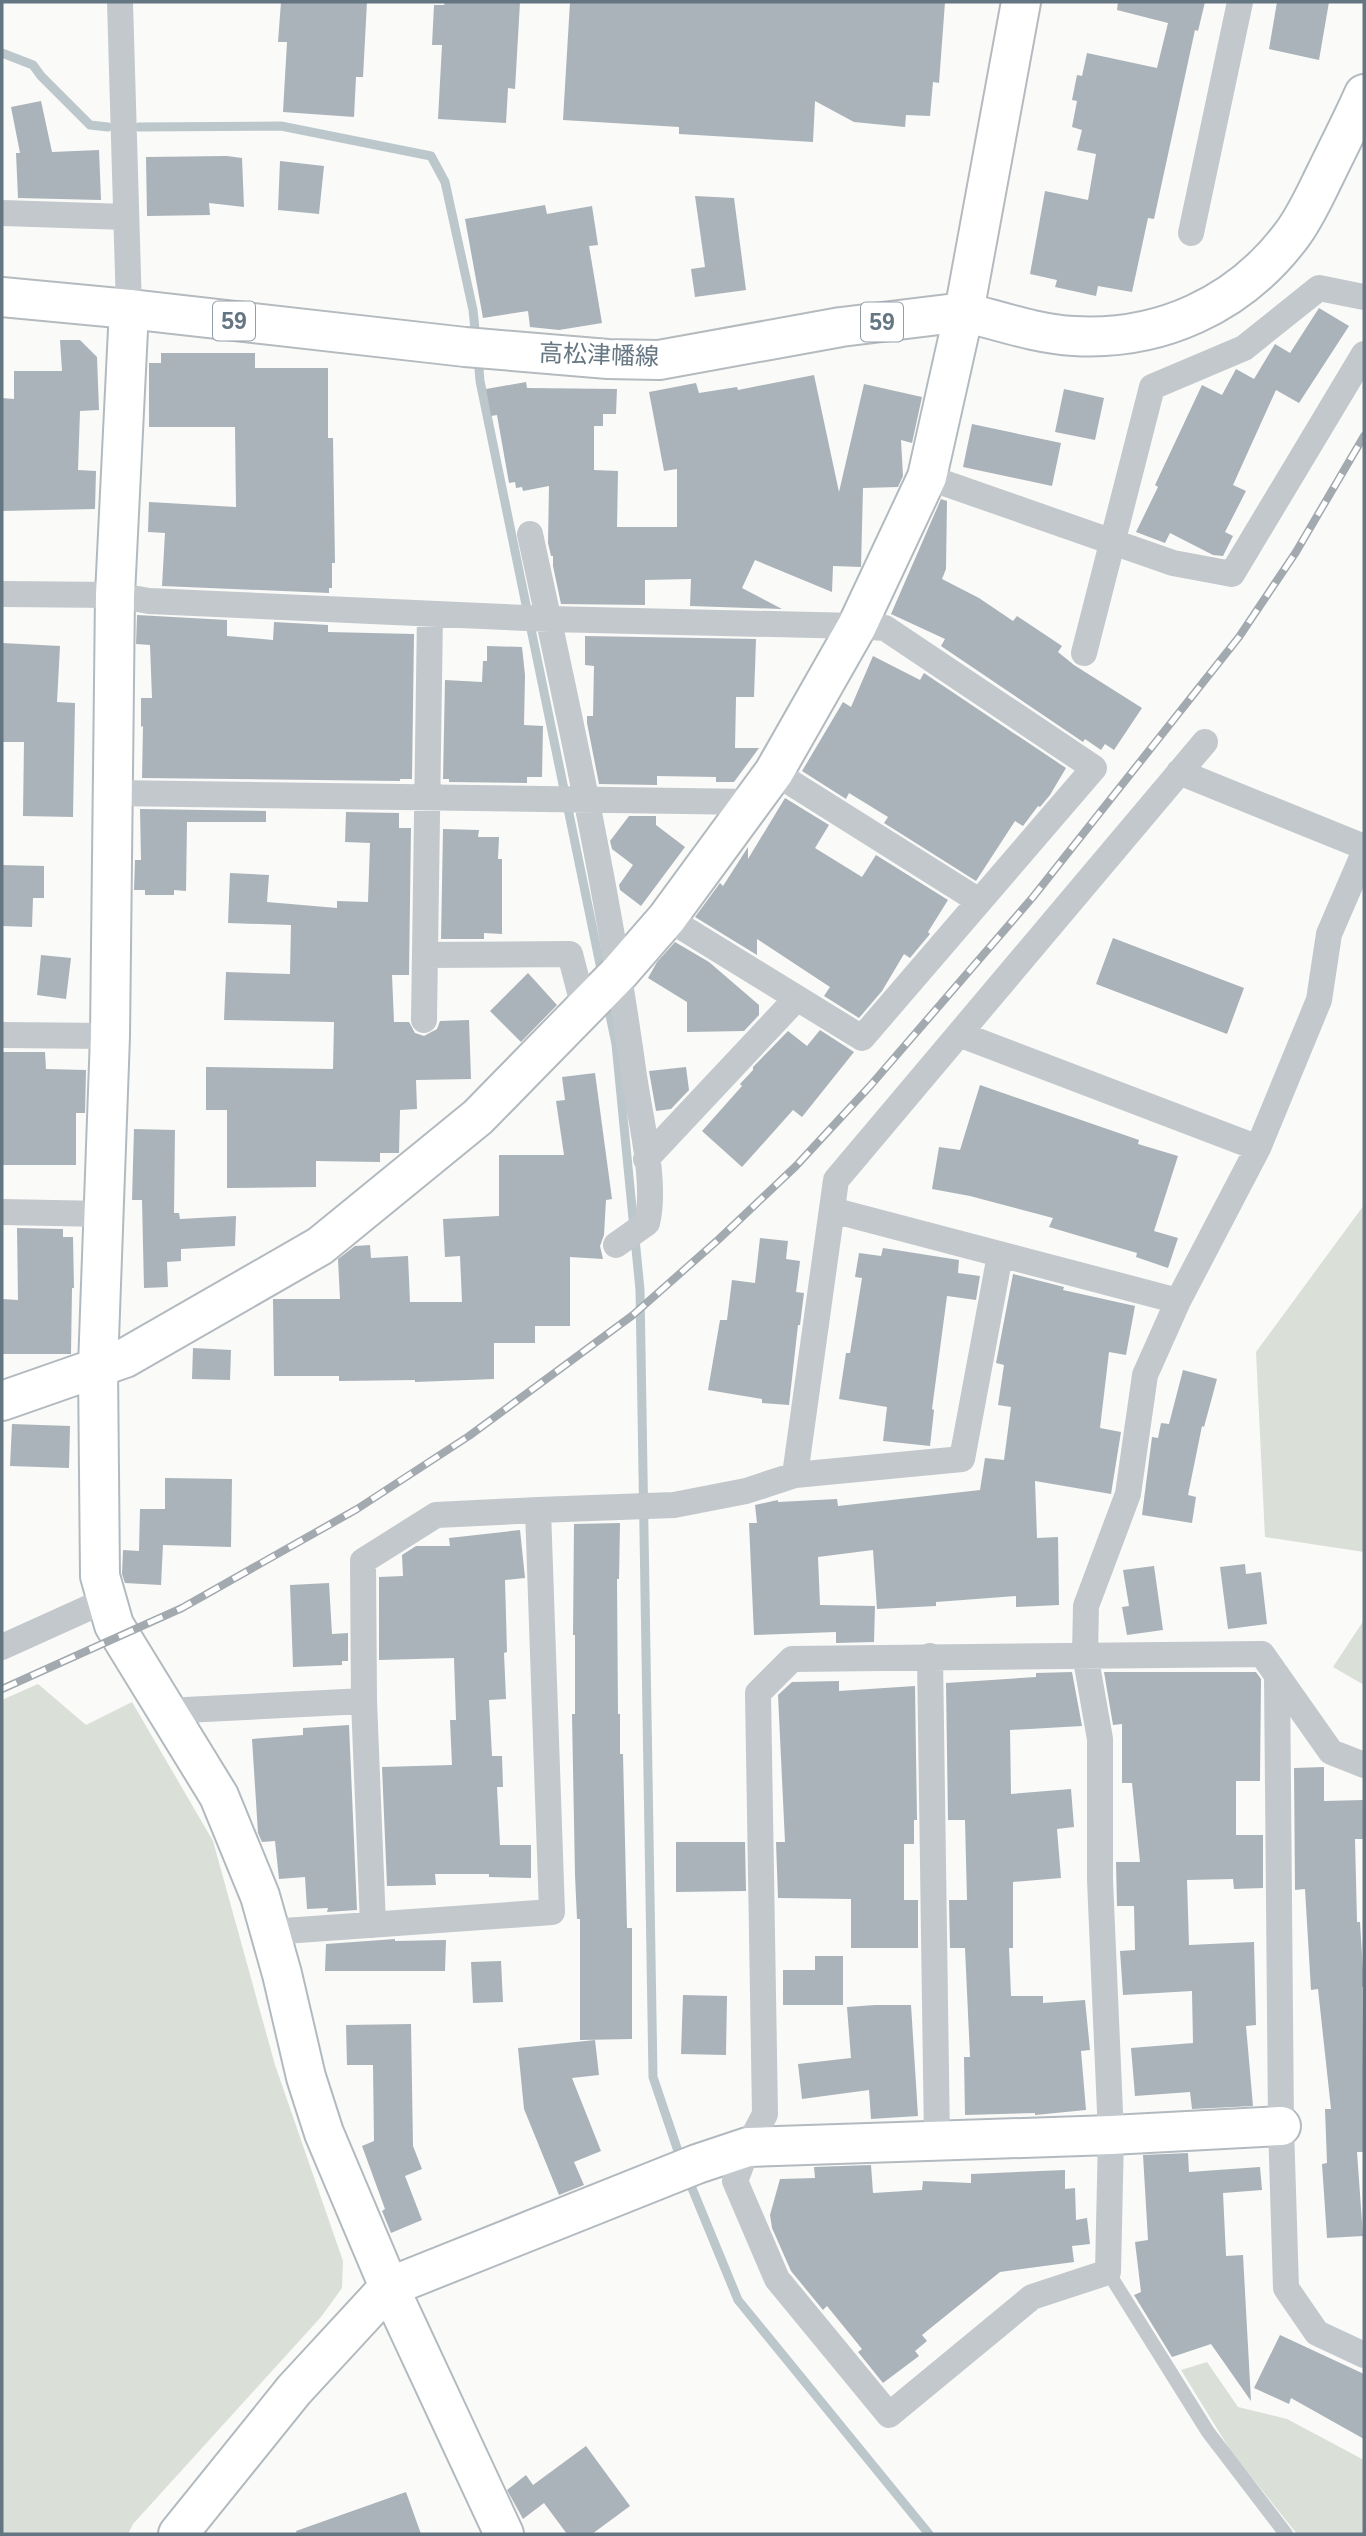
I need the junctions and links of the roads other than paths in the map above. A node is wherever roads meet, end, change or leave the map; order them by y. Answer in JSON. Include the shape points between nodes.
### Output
{"nodes":[{"id":1,"x":120,"y":2,"type":"edge"},
{"id":2,"x":1021,"y":2,"type":"edge"},
{"id":3,"x":1240,"y":2,"type":"edge"},
{"id":4,"x":1359,"y":105,"type":"edge"},
{"id":5,"x":2,"y":213,"type":"edge"},
{"id":6,"x":126,"y":217,"type":"junction"},
{"id":7,"x":1191,"y":233,"type":"dead end"},
{"id":8,"x":2,"y":297,"type":"edge"},
{"id":9,"x":1364,"y":297,"type":"edge"},
{"id":10,"x":129,"y":309,"type":"junction"},
{"id":11,"x":964,"y":312,"type":"junction"},
{"id":12,"x":1364,"y":354,"type":"edge"},
{"id":13,"x":927,"y":477,"type":"junction"},
{"id":14,"x":530,"y":534,"type":"dead end"},
{"id":15,"x":1114,"y":542,"type":"junction"},
{"id":16,"x":2,"y":594,"type":"edge"},
{"id":17,"x":115,"y":595,"type":"junction"},
{"id":18,"x":430,"y":614,"type":"junction"},
{"id":19,"x":535,"y":619,"type":"junction"},
{"id":20,"x":857,"y":625,"type":"junction"},
{"id":21,"x":1084,"y":653,"type":"dead end"},
{"id":22,"x":1205,"y":742,"type":"dead end"},
{"id":23,"x":1179,"y":772,"type":"junction"},
{"id":24,"x":764,"y":787,"type":"junction"},
{"id":25,"x":112,"y":793,"type":"junction"},
{"id":26,"x":427,"y":797,"type":"junction"},
{"id":27,"x":572,"y":798,"type":"junction"},
{"id":28,"x":1364,"y":847,"type":"edge"},
{"id":29,"x":1364,"y":853,"type":"edge"},
{"id":30,"x":979,"y":901,"type":"junction"},
{"id":31,"x":667,"y":918,"type":"junction"},
{"id":32,"x":425,"y":955,"type":"junction"},
{"id":33,"x":602,"y":990,"type":"junction"},
{"id":34,"x":797,"y":998,"type":"junction"},
{"id":35,"x":424,"y":1020,"type":"dead end"},
{"id":36,"x":959,"y":1034,"type":"junction"},
{"id":37,"x":2,"y":1035,"type":"edge"},
{"id":38,"x":110,"y":1036,"type":"junction"},
{"id":39,"x":1258,"y":1148,"type":"junction"},
{"id":40,"x":646,"y":1158,"type":"junction"},
{"id":41,"x":832,"y":1210,"type":"junction"},
{"id":42,"x":2,"y":1212,"type":"edge"},
{"id":43,"x":104,"y":1214,"type":"junction"},
{"id":44,"x":628,"y":1236,"type":"dead end"},
{"id":45,"x":1000,"y":1255,"type":"junction"},
{"id":46,"x":1178,"y":1301,"type":"junction"},
{"id":47,"x":98,"y":1367,"type":"junction"},
{"id":48,"x":2,"y":1401,"type":"edge"},
{"id":49,"x":795,"y":1475,"type":"junction"},
{"id":50,"x":538,"y":1510,"type":"junction"},
{"id":51,"x":106,"y":1600,"type":"junction"},
{"id":52,"x":2,"y":1647,"type":"edge"},
{"id":53,"x":1085,"y":1654,"type":"junction"},
{"id":54,"x":930,"y":1656,"type":"junction"},
{"id":55,"x":1277,"y":1675,"type":"junction"},
{"id":56,"x":364,"y":1701,"type":"junction"},
{"id":57,"x":165,"y":1711,"type":"junction"},
{"id":58,"x":1364,"y":1766,"type":"edge"},
{"id":59,"x":373,"y":1925,"type":"junction"},
{"id":60,"x":270,"y":1932,"type":"junction"},
{"id":61,"x":1281,"y":2126,"type":"junction"},
{"id":62,"x":1111,"y":2135,"type":"junction"},
{"id":63,"x":937,"y":2141,"type":"junction"},
{"id":64,"x":748,"y":2147,"type":"junction"},
{"id":65,"x":1108,"y":2272,"type":"junction"},
{"id":66,"x":389,"y":2287,"type":"junction"},
{"id":67,"x":1364,"y":2355,"type":"edge"},
{"id":68,"x":178,"y":2534,"type":"edge"},
{"id":69,"x":504,"y":2534,"type":"edge"},
{"id":70,"x":1286,"y":2534,"type":"edge"}],
"edges":[{"from":1,"to":6,"type":"street"},
{"from":2,"to":11,"type":"street"},
{"from":3,"to":7,"type":"street"},
{"from":4,"to":11,"type":"street","name":"高松津幡線","via":[[1293,234],[1240,288],[1195,316],[1155,330],[1103,337],[1071,336]]},
{"from":5,"to":6,"type":"street"},
{"from":6,"to":10,"type":"street"},
{"from":8,"to":10,"type":"street","name":"高松津幡線","number":"59"},
{"from":9,"to":15,"type":"street","via":[[1319,288],[1244,348],[1152,387]]},
{"from":10,"to":11,"type":"street","name":"高松津幡線","number":"59","via":[[476,348],[659,360],[841,327]]},
{"from":10,"to":17,"type":"street"},
{"from":11,"to":13,"type":"street"},
{"from":12,"to":15,"type":"street","via":[[1231,574],[1173,563]]},
{"from":13,"to":15,"type":"street"},
{"from":13,"to":20,"type":"street"},
{"from":14,"to":19,"type":"street"},
{"from":15,"to":21,"type":"street"},
{"from":16,"to":17,"type":"street"},
{"from":17,"to":18,"type":"street","via":[[149,601]]},
{"from":17,"to":25,"type":"street"},
{"from":18,"to":19,"type":"street"},
{"from":18,"to":26,"type":"street"},
{"from":19,"to":20,"type":"street"},
{"from":19,"to":27,"type":"street"},
{"from":20,"to":24,"type":"street"},
{"from":20,"to":30,"type":"street","via":[[885,628],[1094,768]]},
{"from":22,"to":23,"type":"street"},
{"from":23,"to":28,"type":"street"},
{"from":23,"to":36,"type":"street"},
{"from":24,"to":27,"type":"street"},
{"from":24,"to":30,"type":"street"},
{"from":24,"to":31,"type":"street"},
{"from":25,"to":26,"type":"street"},
{"from":25,"to":38,"type":"street"},
{"from":26,"to":27,"type":"street"},
{"from":26,"to":32,"type":"street"},
{"from":27,"to":33,"type":"street"},
{"from":29,"to":39,"type":"street","via":[[1329,934],[1319,1000]]},
{"from":30,"to":34,"type":"street","via":[[862,1038]]},
{"from":31,"to":33,"type":"street"},
{"from":31,"to":34,"type":"street"},
{"from":32,"to":33,"type":"street","via":[[570,954]]},
{"from":32,"to":35,"type":"street"},
{"from":33,"to":40,"type":"street"},
{"from":33,"to":47,"type":"street","via":[[478,1117],[320,1246],[125,1359]]},
{"from":34,"to":40,"type":"street"},
{"from":36,"to":39,"type":"street"},
{"from":36,"to":41,"type":"street","via":[[836,1181]]},
{"from":37,"to":38,"type":"street"},
{"from":38,"to":43,"type":"street"},
{"from":39,"to":46,"type":"street"},
{"from":40,"to":44,"type":"street","via":[[651,1205],[647,1223]]},
{"from":41,"to":45,"type":"street"},
{"from":41,"to":49,"type":"street"},
{"from":42,"to":43,"type":"street"},
{"from":43,"to":47,"type":"street"},
{"from":45,"to":46,"type":"street"},
{"from":45,"to":49,"type":"street","via":[[962,1458]]},
{"from":46,"to":53,"type":"street","via":[[1145,1375],[1128,1494],[1086,1606]]},
{"from":47,"to":48,"type":"street"},
{"from":47,"to":51,"type":"street","via":[[100,1576]]},
{"from":49,"to":50,"type":"street","via":[[674,1505]]},
{"from":50,"to":56,"type":"street","via":[[436,1515],[363,1561]]},
{"from":50,"to":59,"type":"street","via":[[552,1912]]},
{"from":51,"to":52,"type":"street"},
{"from":51,"to":57,"type":"street","via":[[114,1625]]},
{"from":53,"to":54,"type":"street"},
{"from":53,"to":55,"type":"street","via":[[1262,1654]]},
{"from":53,"to":62,"type":"street","via":[[1100,1739],[1100,1880]]},
{"from":54,"to":63,"type":"street"},
{"from":54,"to":64,"type":"street","via":[[792,1659],[758,1693],[765,2113]]},
{"from":55,"to":58,"type":"street","via":[[1331,1752]]},
{"from":55,"to":61,"type":"street"},
{"from":56,"to":57,"type":"street"},
{"from":56,"to":59,"type":"street"},
{"from":57,"to":60,"type":"street","via":[[219,1796]]},
{"from":59,"to":60,"type":"street"},
{"from":60,"to":66,"type":"street","via":[[324,2133]]},
{"from":61,"to":62,"type":"street"},
{"from":61,"to":67,"type":"street","via":[[1286,2288],[1317,2333]]},
{"from":62,"to":63,"type":"street"},
{"from":62,"to":65,"type":"street"},
{"from":63,"to":64,"type":"street"},
{"from":64,"to":65,"type":"street","via":[[735,2181],[777,2279],[889,2415],[1032,2297]]},
{"from":64,"to":66,"type":"street"},
{"from":65,"to":70,"type":"lane","via":[[1208,2432]]},
{"from":66,"to":68,"type":"street","via":[[294,2390]]},
{"from":66,"to":69,"type":"street"}]}
